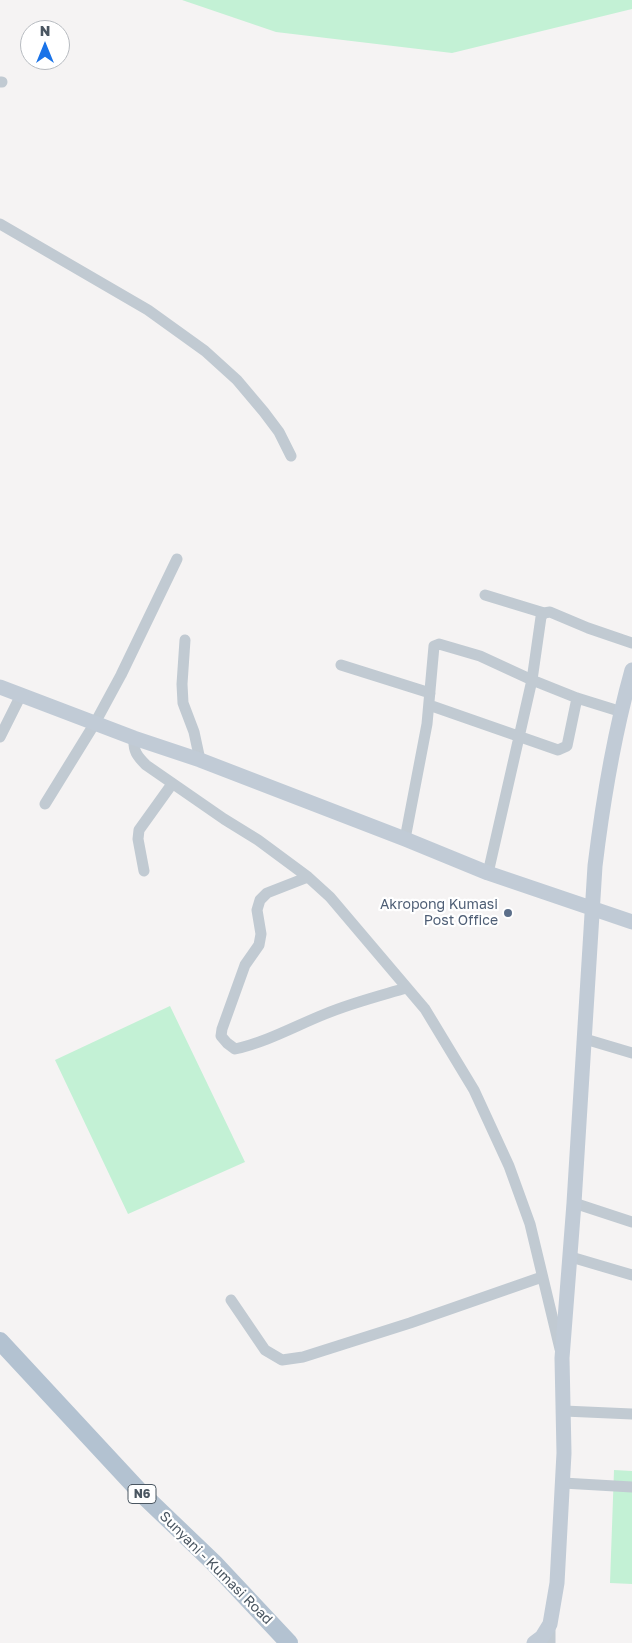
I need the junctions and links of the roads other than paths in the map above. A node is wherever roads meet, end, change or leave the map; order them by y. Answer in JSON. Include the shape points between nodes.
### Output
{"nodes":[{"id":1,"x":0,"y":224,"type":"edge"},
{"id":2,"x":291,"y":456,"type":"dead end"},
{"id":3,"x":177,"y":559,"type":"dead end"},
{"id":4,"x":485,"y":594,"type":"dead end"},
{"id":5,"x":544,"y":612,"type":"junction"},
{"id":6,"x":185,"y":640,"type":"dead end"},
{"id":7,"x":632,"y":643,"type":"edge"},
{"id":8,"x":341,"y":665,"type":"dead end"},
{"id":9,"x":632,"y":670,"type":"edge"},
{"id":10,"x":532,"y":680,"type":"junction"},
{"id":11,"x":0,"y":687,"type":"edge"},
{"id":12,"x":21,"y":695,"type":"junction"},
{"id":13,"x":577,"y":698,"type":"junction"},
{"id":14,"x":429,"y":699,"type":"junction"},
{"id":15,"x":622,"y":712,"type":"junction"},
{"id":16,"x":95,"y":722,"type":"junction"},
{"id":17,"x":520,"y":736,"type":"junction"},
{"id":18,"x":0,"y":737,"type":"edge"},
{"id":19,"x":134,"y":738,"type":"junction"},
{"id":20,"x":200,"y":760,"type":"junction"},
{"id":21,"x":172,"y":784,"type":"junction"},
{"id":22,"x":45,"y":804,"type":"dead end"},
{"id":23,"x":405,"y":839,"type":"junction"},
{"id":24,"x":144,"y":871,"type":"dead end"},
{"id":25,"x":488,"y":873,"type":"junction"},
{"id":26,"x":308,"y":877,"type":"junction"},
{"id":27,"x":592,"y":908,"type":"junction"},
{"id":28,"x":632,"y":922,"type":"edge"},
{"id":29,"x":406,"y":988,"type":"junction"},
{"id":30,"x":585,"y":1039,"type":"junction"},
{"id":31,"x":632,"y":1053,"type":"edge"},
{"id":32,"x":574,"y":1202,"type":"junction"},
{"id":33,"x":632,"y":1222,"type":"edge"},
{"id":34,"x":571,"y":1257,"type":"junction"},
{"id":35,"x":632,"y":1275,"type":"edge"},
{"id":36,"x":542,"y":1277,"type":"junction"},
{"id":37,"x":231,"y":1300,"type":"dead end"},
{"id":38,"x":0,"y":1340,"type":"edge"},
{"id":39,"x":562,"y":1358,"type":"junction"},
{"id":40,"x":564,"y":1411,"type":"junction"},
{"id":41,"x":632,"y":1414,"type":"edge"},
{"id":42,"x":563,"y":1483,"type":"junction"},
{"id":43,"x":632,"y":1487,"type":"edge"},
{"id":44,"x":550,"y":1624,"type":"junction"},
{"id":45,"x":289,"y":1643,"type":"edge"},
{"id":46,"x":534,"y":1643,"type":"edge"},
{"id":47,"x":550,"y":1643,"type":"edge"}],
"edges":[{"from":1,"to":2,"type":"street","via":[[148,310],[205,351],[237,380],[264,412]]},
{"from":3,"to":16,"type":"street"},
{"from":4,"to":5,"type":"street"},
{"from":5,"to":7,"type":"street"},
{"from":5,"to":10,"type":"street","via":[[540,618]]},
{"from":6,"to":20,"type":"street","via":[[183,703]]},
{"from":8,"to":14,"type":"street"},
{"from":9,"to":15,"type":"street"},
{"from":10,"to":13,"type":"street"},
{"from":10,"to":14,"type":"street","via":[[480,656],[439,644],[434,646]]},
{"from":10,"to":17,"type":"street"},
{"from":11,"to":12,"type":"street"},
{"from":12,"to":16,"type":"street"},
{"from":12,"to":18,"type":"street"},
{"from":13,"to":15,"type":"street"},
{"from":13,"to":17,"type":"street","via":[[567,746],[563,749]]},
{"from":14,"to":17,"type":"street"},
{"from":14,"to":23,"type":"street"},
{"from":15,"to":27,"type":"street","via":[[601,813]]},
{"from":16,"to":19,"type":"street"},
{"from":16,"to":22,"type":"street"},
{"from":17,"to":25,"type":"street"},
{"from":19,"to":20,"type":"street"},
{"from":19,"to":21,"type":"street","via":[[136,756]]},
{"from":20,"to":23,"type":"street"},
{"from":21,"to":24,"type":"street","via":[[139,830]]},
{"from":21,"to":26,"type":"street"},
{"from":23,"to":25,"type":"street"},
{"from":25,"to":27,"type":"street"},
{"from":26,"to":29,"type":"street","via":[[330,898]]},
{"from":26,"to":29,"type":"street","via":[[268,893],[260,900],[256,910],[261,934],[259,945],[245,965],[222,1029],[221,1036],[226,1044],[235,1050],[246,1047],[334,1010]]},
{"from":27,"to":28,"type":"street"},
{"from":27,"to":30,"type":"street"},
{"from":29,"to":36,"type":"street","via":[[450,1049],[490,1123],[530,1224]]},
{"from":30,"to":31,"type":"street"},
{"from":30,"to":32,"type":"street"},
{"from":32,"to":33,"type":"street"},
{"from":32,"to":34,"type":"street"},
{"from":34,"to":35,"type":"street"},
{"from":34,"to":39,"type":"street"},
{"from":36,"to":37,"type":"street","via":[[401,1326],[303,1357],[282,1360],[265,1350]]},
{"from":36,"to":39,"type":"street"},
{"from":38,"to":45,"type":"main road","name":"Sunyani - Kumasi Road","number":"N6","via":[[142,1494],[214,1563]]},
{"from":39,"to":40,"type":"street"},
{"from":40,"to":41,"type":"street"},
{"from":40,"to":42,"type":"street"},
{"from":42,"to":43,"type":"street"},
{"from":42,"to":44,"type":"street","via":[[557,1583]]},
{"from":44,"to":46,"type":"street"},
{"from":44,"to":47,"type":"street"}]}
